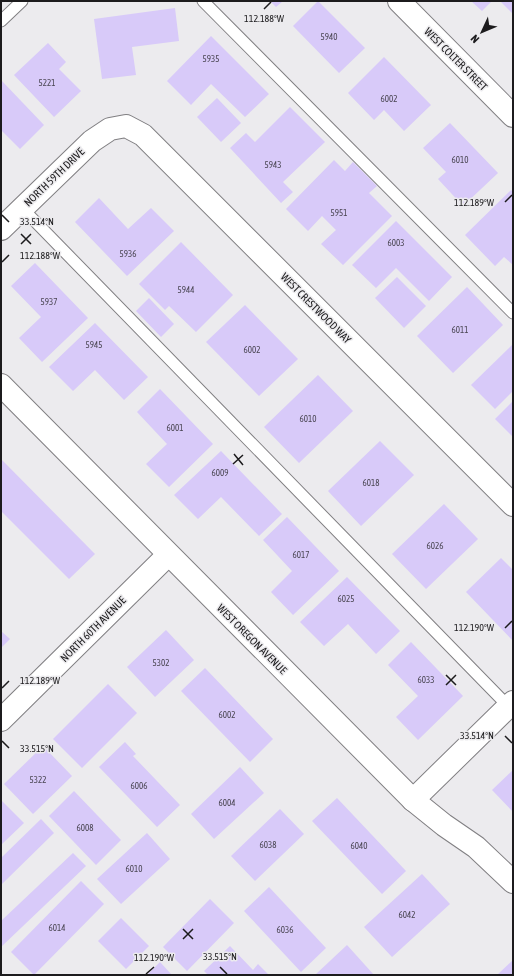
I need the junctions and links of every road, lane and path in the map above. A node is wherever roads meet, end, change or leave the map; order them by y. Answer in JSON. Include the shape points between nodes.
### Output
{"nodes":[{"id":1,"x":22,"y":1,"type":"edge"},
{"id":2,"x":204,"y":1,"type":"edge"},
{"id":3,"x":399,"y":1,"type":"edge"},
{"id":4,"x":1,"y":21,"type":"edge"},
{"id":5,"x":513,"y":116,"type":"edge"},
{"id":6,"x":110,"y":129,"type":"joint"},
{"id":7,"x":22,"y":208,"type":"junction"},
{"id":8,"x":1,"y":228,"type":"edge"},
{"id":9,"x":513,"y":313,"type":"edge"},
{"id":10,"x":1,"y":385,"type":"edge"},
{"id":11,"x":513,"y":506,"type":"edge"},
{"id":12,"x":168,"y":555,"type":"junction"},
{"id":13,"x":511,"y":704,"type":"edge"},
{"id":14,"x":1,"y":720,"type":"edge"},
{"id":15,"x":413,"y":800,"type":"junction"},
{"id":16,"x":513,"y":882,"type":"edge"}],
"edges":[{"from":1,"to":4,"type":"lane"},
{"from":2,"to":9,"type":"lane"},
{"from":3,"to":5,"type":"street","name":"WEST COLTER STREET"},
{"from":6,"to":7,"type":"street","name":"NORTH 59TH DRIVE","via":[[92,141]]},
{"from":6,"to":11,"type":"street","name":"WEST CRESTWOOD WAY","via":[[126,126],[143,135]]},
{"from":7,"to":8,"type":"street","name":"NORTH 59TH DRIVE"},
{"from":7,"to":13,"type":"lane"},
{"from":10,"to":12,"type":"street","name":"WEST OREGON AVENUE"},
{"from":12,"to":14,"type":"street","name":"NORTH 60TH AVENUE"},
{"from":12,"to":15,"type":"street","name":"WEST OREGON AVENUE"},
{"from":13,"to":15,"type":"street"},
{"from":15,"to":16,"type":"street","name":"WEST OREGON AVENUE","via":[[444,826],[476,847]]}]}
